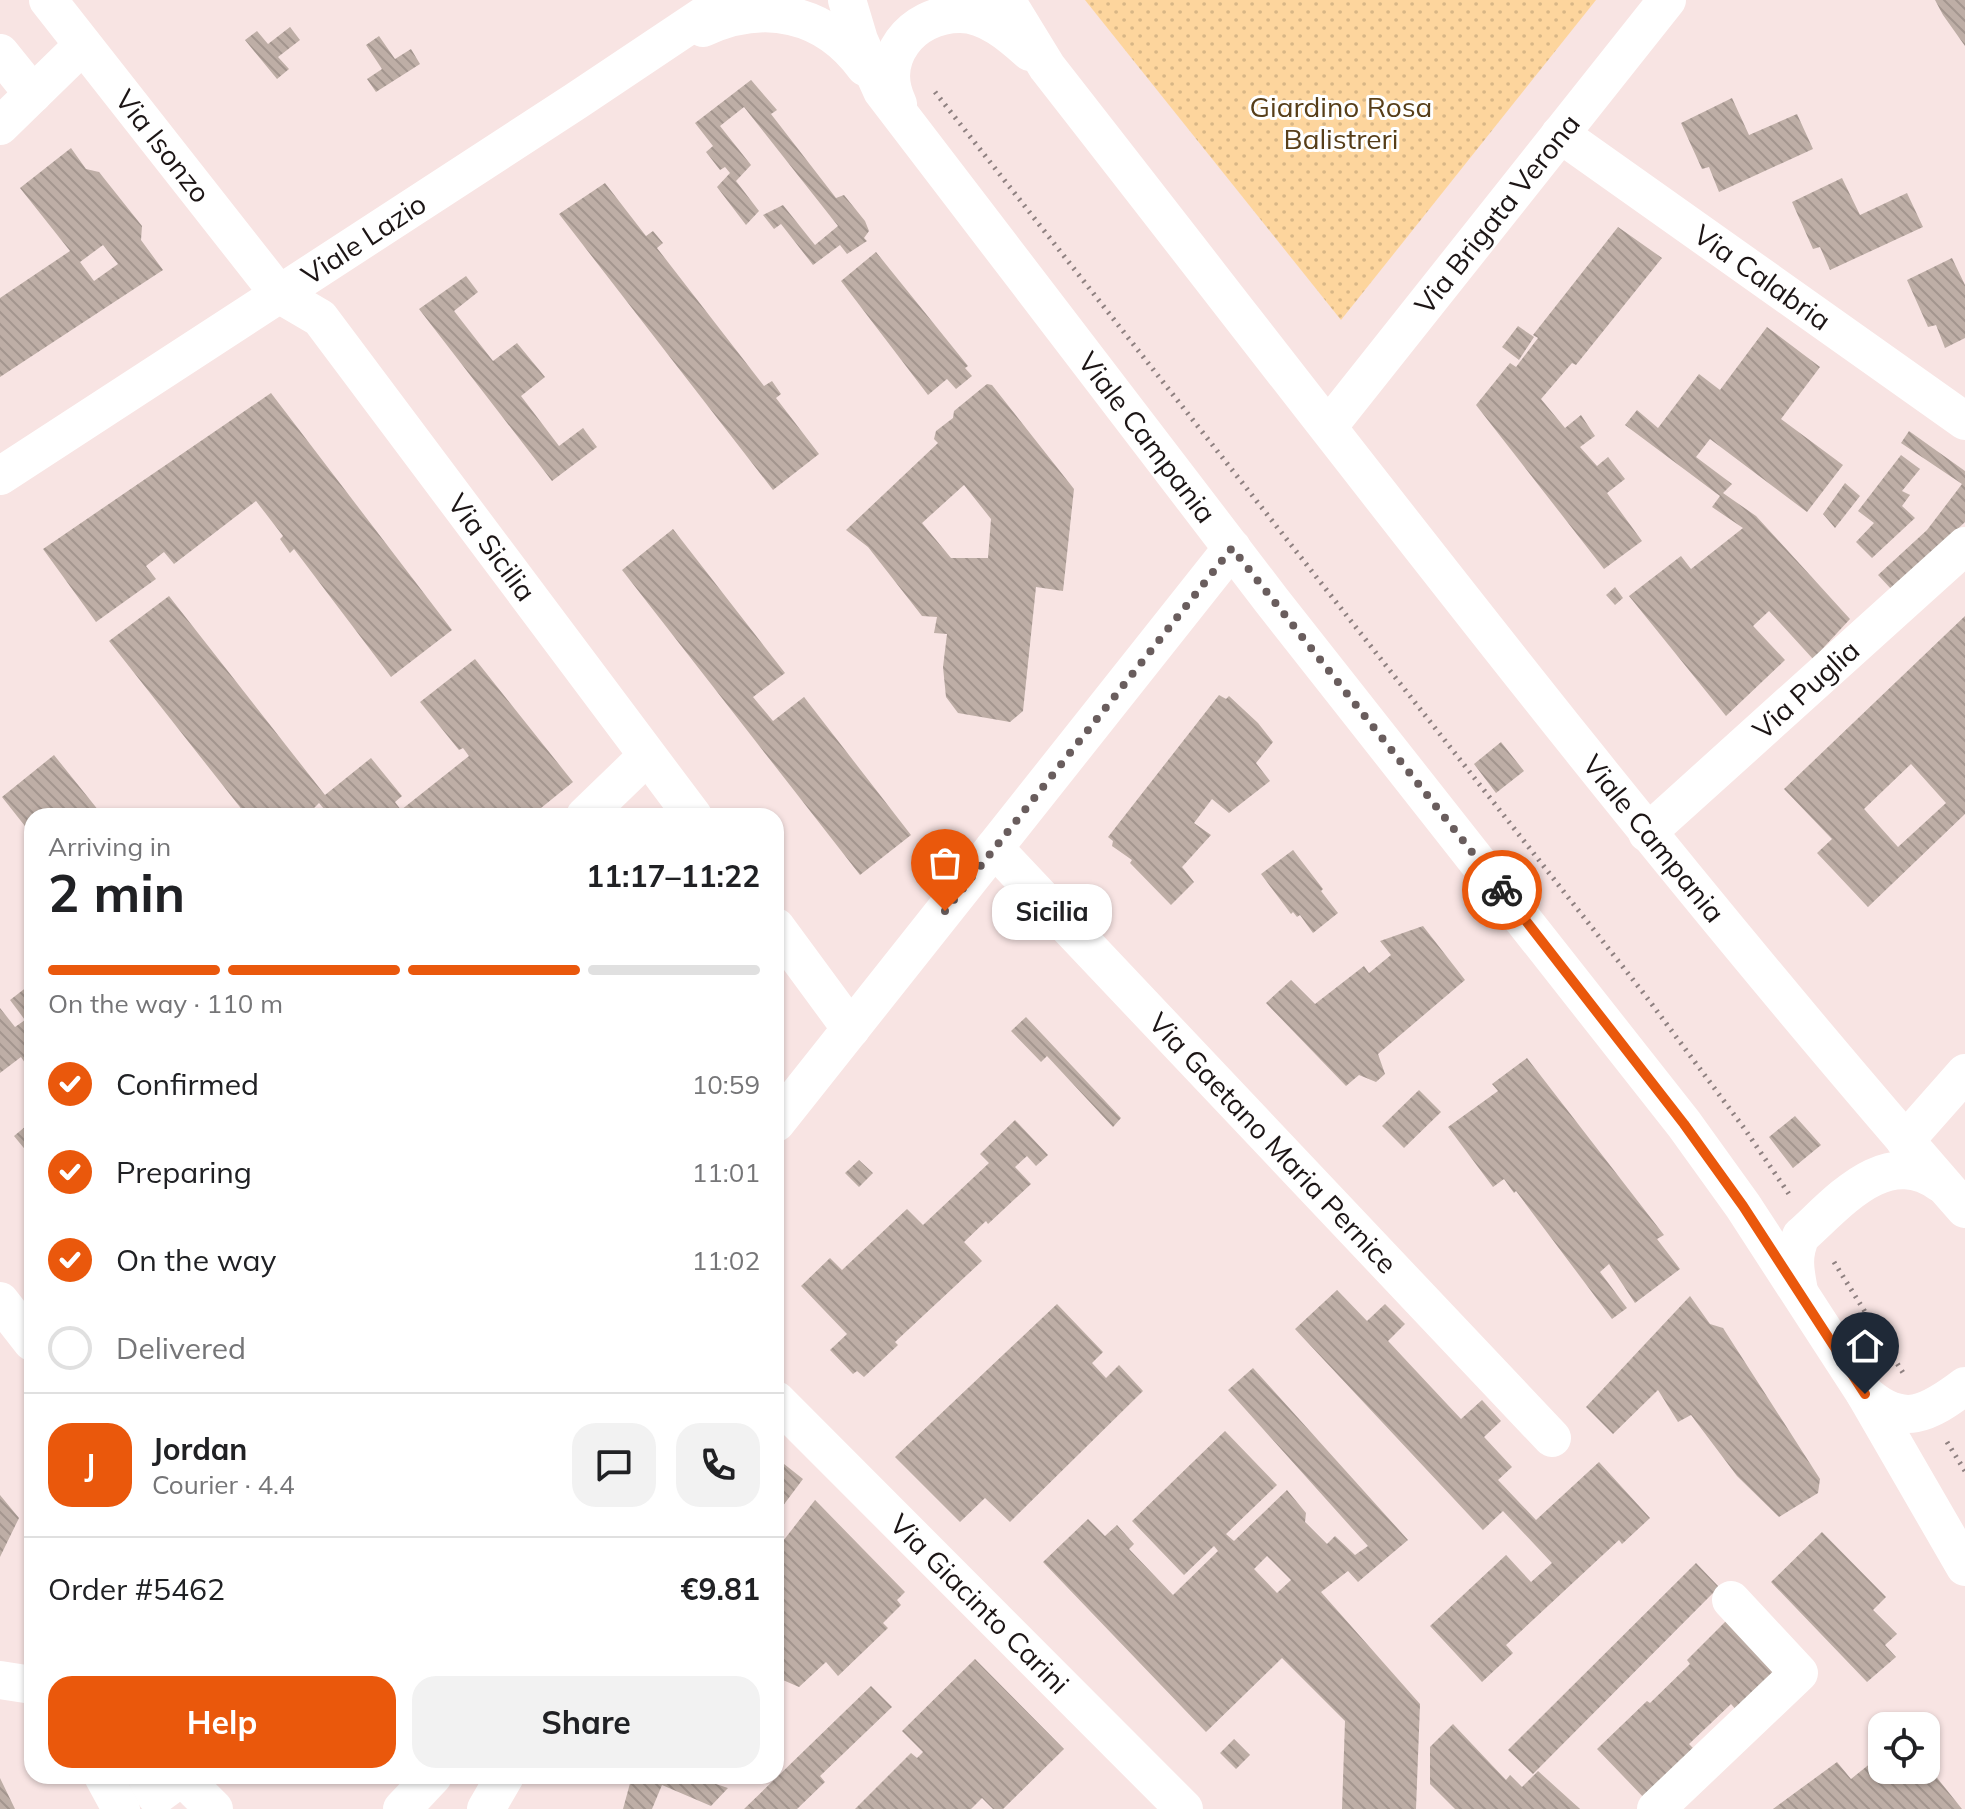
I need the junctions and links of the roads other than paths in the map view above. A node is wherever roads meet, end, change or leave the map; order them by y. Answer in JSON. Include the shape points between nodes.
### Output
{"nodes":[{"id":1,"x":48,"y":0,"type":"edge"},
{"id":2,"x":727,"y":0,"type":"edge"},
{"id":3,"x":847,"y":0,"type":"edge"},
{"id":4,"x":1006,"y":0,"type":"edge"},
{"id":5,"x":1667,"y":0,"type":"edge"},
{"id":6,"x":83,"y":45,"type":"junction"},
{"id":7,"x":0,"y":53,"type":"edge"},
{"id":8,"x":1047,"y":67,"type":"junction"},
{"id":9,"x":882,"y":91,"type":"junction"},
{"id":10,"x":33,"y":94,"type":"junction"},
{"id":11,"x":576,"y":101,"type":"junction"},
{"id":12,"x":907,"y":124,"type":"junction"},
{"id":13,"x":0,"y":126,"type":"edge"},
{"id":14,"x":1560,"y":134,"type":"junction"},
{"id":15,"x":279,"y":294,"type":"junction"},
{"id":16,"x":1965,"y":421,"type":"edge"},
{"id":17,"x":1328,"y":427,"type":"junction"},
{"id":18,"x":2,"y":472,"type":"edge"},
{"id":19,"x":1965,"y":546,"type":"edge"},
{"id":20,"x":1232,"y":548,"type":"junction"},
{"id":21,"x":647,"y":756,"type":"junction"},
{"id":22,"x":593,"y":808,"type":"edge"},
{"id":23,"x":687,"y":808,"type":"edge"},
{"id":24,"x":1647,"y":833,"type":"junction"},
{"id":25,"x":994,"y":848,"type":"junction"},
{"id":26,"x":784,"y":938,"type":"edge"},
{"id":27,"x":851,"y":1029,"type":"junction"},
{"id":28,"x":1965,"y":1073,"type":"edge"},
{"id":29,"x":784,"y":1113,"type":"edge"},
{"id":30,"x":1905,"y":1141,"type":"junction"},
{"id":31,"x":1955,"y":1198,"type":"edge"},
{"id":32,"x":1799,"y":1291,"type":"junction"},
{"id":33,"x":0,"y":1301,"type":"edge"},
{"id":34,"x":24,"y":1332,"type":"edge"},
{"id":35,"x":1965,"y":1386,"type":"edge"},
{"id":36,"x":1865,"y":1394,"type":"junction"},
{"id":37,"x":784,"y":1408,"type":"edge"},
{"id":38,"x":1552,"y":1438,"type":"dead end"},
{"id":39,"x":1965,"y":1567,"type":"edge"},
{"id":40,"x":1731,"y":1600,"type":"dead end"},
{"id":41,"x":0,"y":1680,"type":"edge"},
{"id":42,"x":24,"y":1684,"type":"edge"},
{"id":43,"x":107,"y":1784,"type":"edge"},
{"id":44,"x":150,"y":1784,"type":"edge"},
{"id":45,"x":172,"y":1784,"type":"edge"},
{"id":46,"x":189,"y":1784,"type":"edge"},
{"id":47,"x":425,"y":1784,"type":"edge"},
{"id":48,"x":500,"y":1784,"type":"edge"},
{"id":49,"x":121,"y":1809,"type":"edge"},
{"id":50,"x":214,"y":1809,"type":"edge"},
{"id":51,"x":402,"y":1809,"type":"edge"},
{"id":52,"x":486,"y":1809,"type":"edge"},
{"id":53,"x":1184,"y":1809,"type":"edge"},
{"id":54,"x":1656,"y":1809,"type":"edge"}],
"edges":[{"from":1,"to":6,"type":"street","name":"Via Isonzo"},
{"from":2,"to":11,"type":"street","name":"Viale Lazio"},
{"from":3,"to":9,"type":"street","name":"Viale Campania"},
{"from":4,"to":8,"type":"street","name":"Viale Campania"},
{"from":5,"to":14,"type":"street","name":"Via Brigata Verona"},
{"from":6,"to":10,"type":"street"},
{"from":6,"to":15,"type":"street","name":"Via Isonzo"},
{"from":7,"to":10,"type":"street"},
{"from":8,"to":12,"type":"street","via":[[997,26],[961,14],[943,16],[909,36],[891,61],[892,93]]},
{"from":8,"to":17,"type":"street","name":"Viale Campania"},
{"from":9,"to":11,"type":"street","via":[[857,56],[814,21],[757,9],[708,24]]},
{"from":9,"to":12,"type":"street","name":"Viale Campania"},
{"from":10,"to":13,"type":"street"},
{"from":11,"to":15,"type":"street","name":"Viale Lazio"},
{"from":12,"to":20,"type":"street","name":"Viale Campania"},
{"from":14,"to":16,"type":"street","name":"Via Calabria"},
{"from":14,"to":17,"type":"street","name":"Via Brigata Verona"},
{"from":15,"to":18,"type":"street","name":"Viale Lazio"},
{"from":15,"to":21,"type":"street","name":"Via Sicilia","via":[[320,318]]},
{"from":17,"to":24,"type":"street","name":"Viale Campania"},
{"from":19,"to":24,"type":"street","name":"Via Puglia"},
{"from":20,"to":25,"type":"street"},
{"from":20,"to":32,"type":"street","name":"Viale Campania","via":[[1684,1124]]},
{"from":21,"to":22,"type":"street"},
{"from":21,"to":23,"type":"street","name":"Via Sicilia"},
{"from":24,"to":30,"type":"street","name":"Viale Campania"},
{"from":25,"to":27,"type":"street"},
{"from":25,"to":38,"type":"street","name":"Via Gaetano Maria Pernice"},
{"from":26,"to":27,"type":"street"},
{"from":27,"to":29,"type":"street"},
{"from":28,"to":30,"type":"street"},
{"from":30,"to":31,"type":"street","name":"Viale Campania"},
{"from":31,"to":32,"type":"street","via":[[1916,1170],[1884,1172],[1866,1180],[1801,1236],[1793,1265]]},
{"from":32,"to":36,"type":"street","name":"Viale Campania"},
{"from":33,"to":34,"type":"street"},
{"from":35,"to":36,"type":"street","via":[[1927,1411],[1895,1413]]},
{"from":36,"to":39,"type":"street","name":"Viale Campania"},
{"from":37,"to":53,"type":"street","name":"Via Giacinto Carini"},
{"from":40,"to":54,"type":"street","via":[[1799,1673]]},
{"from":41,"to":42,"type":"street"},
{"from":43,"to":49,"type":"street"},
{"from":44,"to":45,"type":"street","via":[[156,1796]]},
{"from":46,"to":50,"type":"street"},
{"from":47,"to":51,"type":"street"},
{"from":48,"to":52,"type":"street"}]}
